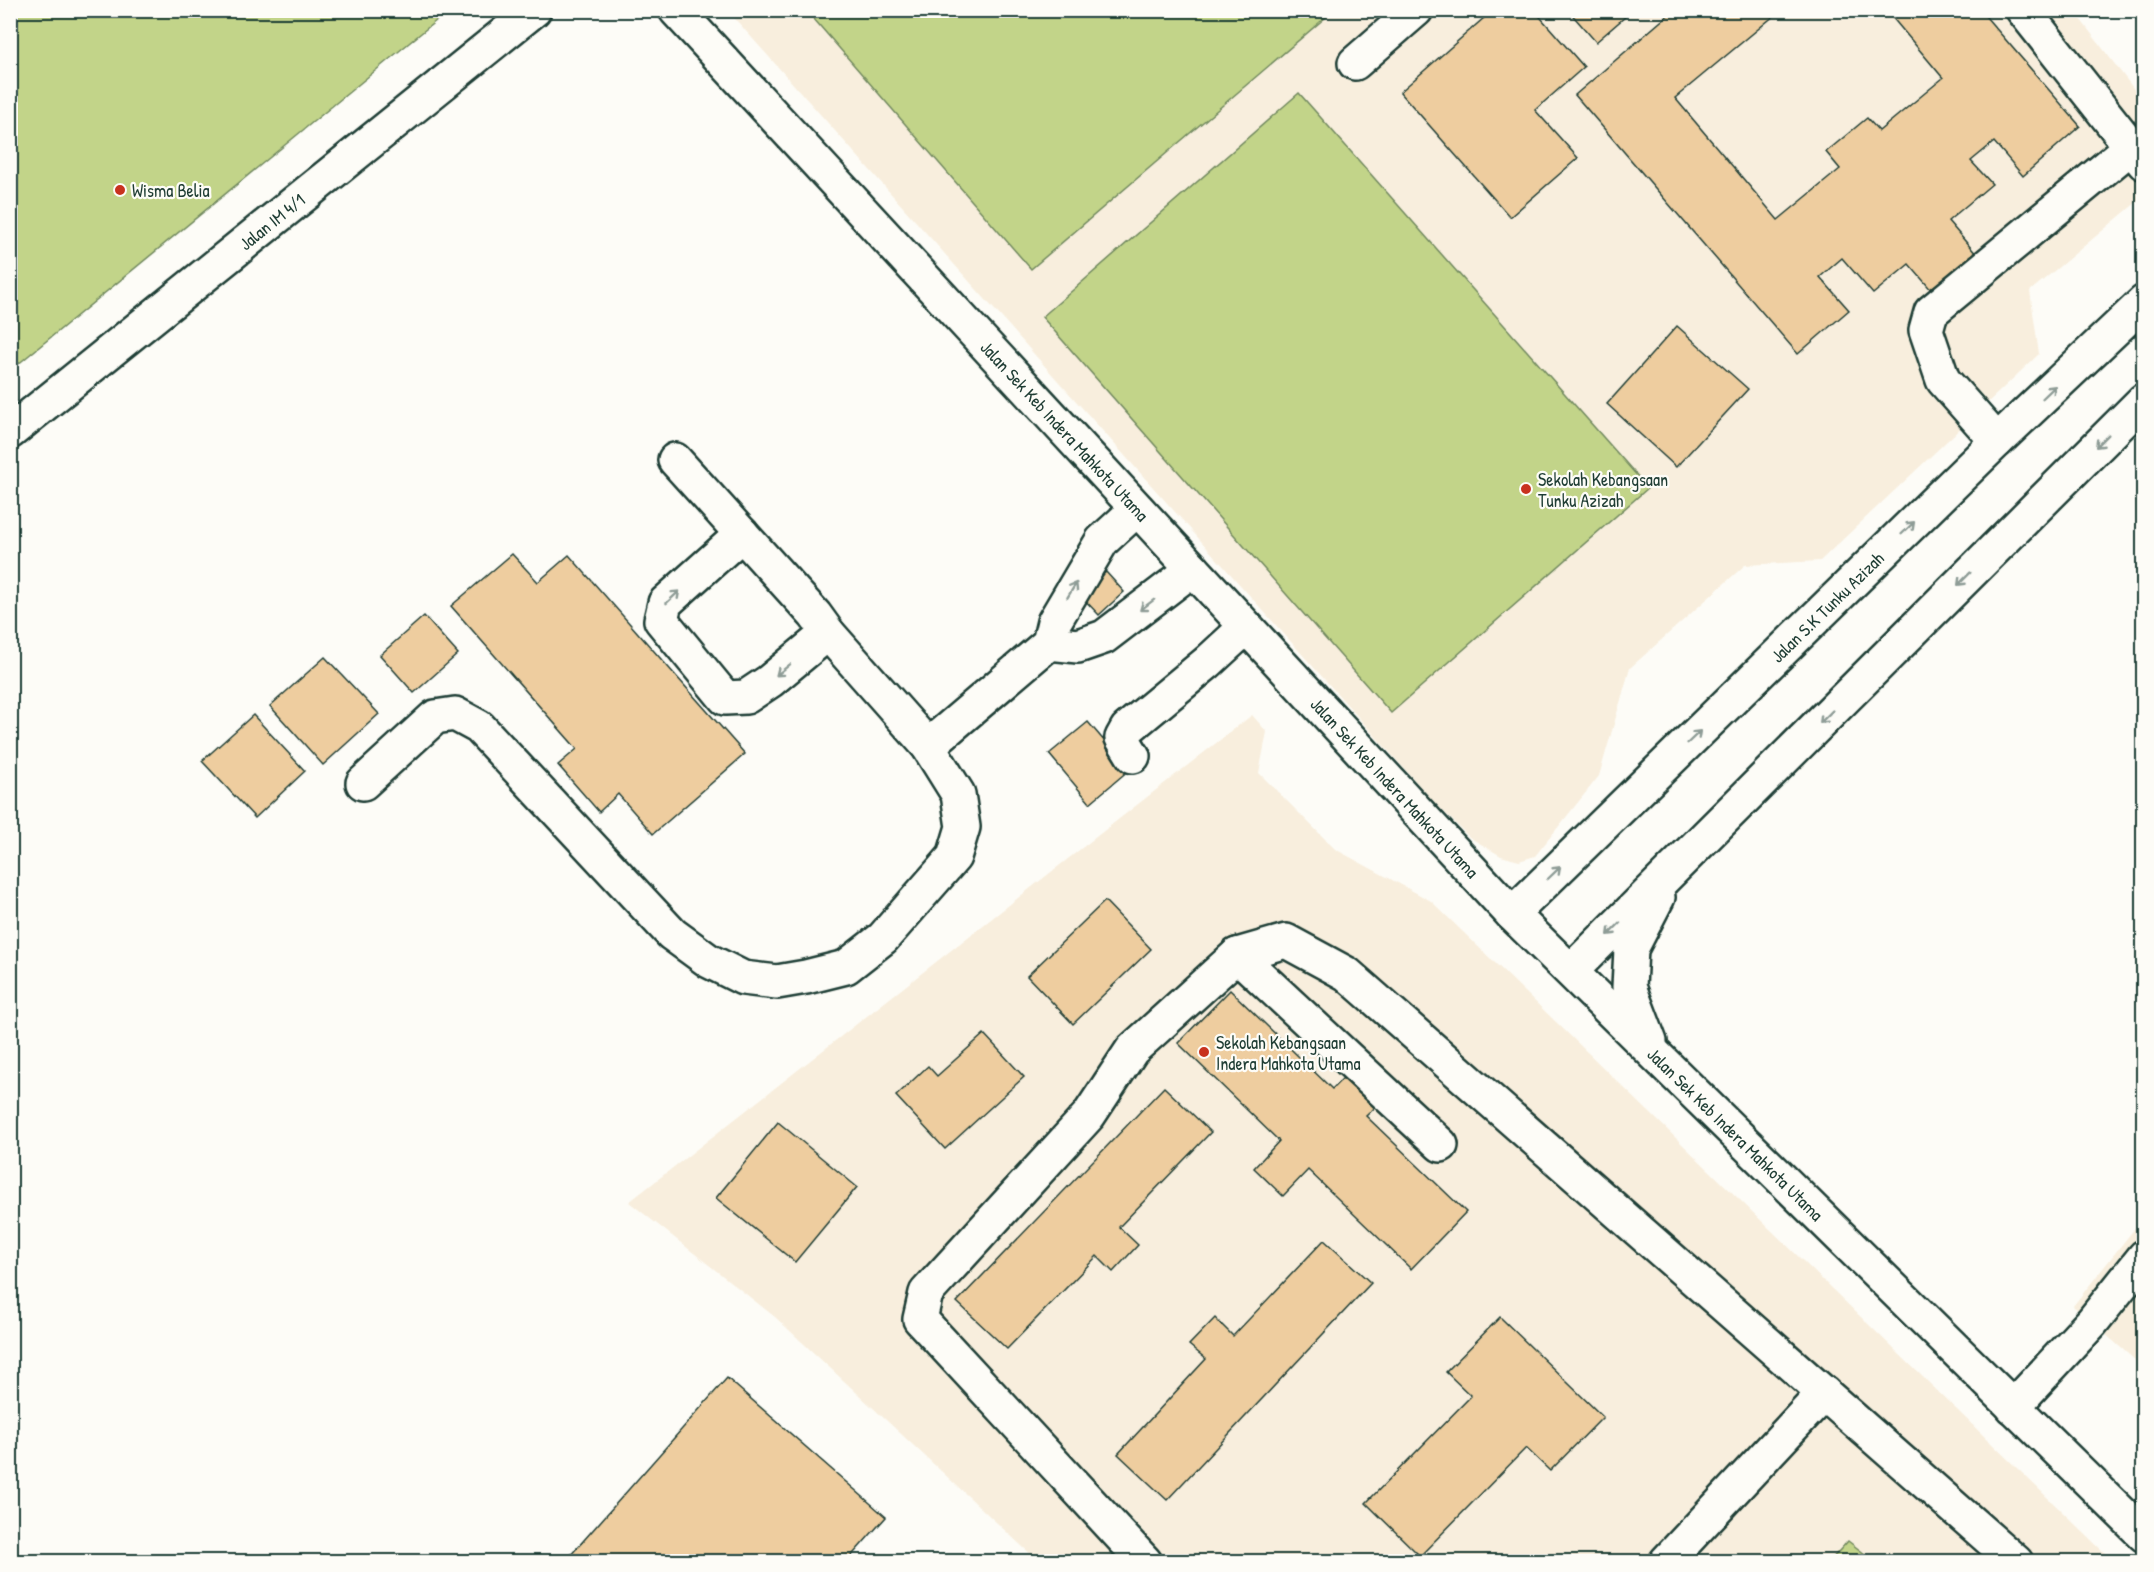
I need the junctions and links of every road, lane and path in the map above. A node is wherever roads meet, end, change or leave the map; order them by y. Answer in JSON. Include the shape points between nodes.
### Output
{"nodes":[{"id":1,"x":534,"y":10,"type":"edge"},
{"id":2,"x":676,"y":10,"type":"edge"},
{"id":3,"x":1416,"y":10,"type":"edge"},
{"id":4,"x":2023,"y":10,"type":"edge"},
{"id":5,"x":1355,"y":63,"type":"dead end"},
{"id":6,"x":2137,"y":155,"type":"edge"},
{"id":7,"x":2144,"y":302,"type":"edge"},
{"id":8,"x":2144,"y":400,"type":"edge"},
{"id":9,"x":10,"y":432,"type":"edge"},
{"id":10,"x":1997,"y":441,"type":"junction"},
{"id":11,"x":675,"y":460,"type":"dead end"},
{"id":12,"x":1137,"y":509,"type":"junction"},
{"id":13,"x":742,"y":534,"type":"junction"},
{"id":14,"x":1193,"y":570,"type":"junction"},
{"id":15,"x":1246,"y":627,"type":"junction"},
{"id":16,"x":828,"y":633,"type":"junction"},
{"id":17,"x":1049,"y":643,"type":"junction"},
{"id":18,"x":928,"y":746,"type":"junction"},
{"id":19,"x":1133,"y":756,"type":"dead end"},
{"id":20,"x":363,"y":783,"type":"dead end"},
{"id":21,"x":1671,"y":872,"type":"junction"},
{"id":22,"x":1512,"y":914,"type":"junction"},
{"id":23,"x":1237,"y":955,"type":"junction"},
{"id":24,"x":1571,"y":971,"type":"junction"},
{"id":25,"x":1655,"y":1054,"type":"junction"},
{"id":26,"x":1441,"y":1145,"type":"dead end"},
{"id":27,"x":2144,"y":1257,"type":"edge"},
{"id":28,"x":1824,"y":1393,"type":"junction"},
{"id":29,"x":2013,"y":1407,"type":"junction"},
{"id":30,"x":2144,"y":1535,"type":"edge"},
{"id":31,"x":1145,"y":1562,"type":"edge"},
{"id":32,"x":1666,"y":1562,"type":"edge"},
{"id":33,"x":2016,"y":1562,"type":"edge"}],
"edges":[{"from":1,"to":9,"type":"street","name":"Jalan IM 4/1"},
{"from":2,"to":12,"type":"street","name":"Jalan Sek Keb Indera Mahkota Utama"},
{"from":3,"to":5,"type":"street"},
{"from":4,"to":6,"type":"street"},
{"from":6,"to":10,"type":"street","via":[[1931,312],[1926,330],[1943,380]]},
{"from":10,"to":7,"type":"street","name":"Jalan S.K Tunku Azizah","one_way":true},
{"from":8,"to":21,"type":"street","one_way":true},
{"from":22,"to":10,"type":"street","name":"Jalan S.K Tunku Azizah","one_way":true},
{"from":11,"to":13,"type":"street"},
{"from":12,"to":14,"type":"street","name":"Jalan Sek Keb Indera Mahkota Utama"},
{"from":17,"to":12,"type":"street","one_way":true,"via":[[1054,622],[1102,541]]},
{"from":13,"to":16,"type":"street"},
{"from":16,"to":13,"type":"street","one_way":true,"via":[[746,697],[725,698],[661,620],[665,603]]},
{"from":14,"to":15,"type":"street","name":"Jalan Sek Keb Indera Mahkota Utama"},
{"from":14,"to":17,"type":"street","one_way":true,"via":[[1104,637],[1078,646]]},
{"from":15,"to":19,"type":"street","via":[[1127,729],[1122,738]]},
{"from":15,"to":22,"type":"street","name":"Jalan Sek Keb Indera Mahkota Utama"},
{"from":16,"to":18,"type":"street"},
{"from":17,"to":18,"type":"street"},
{"from":18,"to":20,"type":"street","via":[[958,794],[963,827],[954,857],[883,938],[846,967],[777,982],[742,978],[709,961],[672,934],[479,727],[455,714],[435,717]]},
{"from":21,"to":24,"type":"street","one_way":true},
{"from":21,"to":25,"type":"street","via":[[1631,949],[1629,987]]},
{"from":22,"to":24,"type":"street","name":"Jalan Sek Keb Indera Mahkota Utama"},
{"from":23,"to":26,"type":"street"},
{"from":23,"to":28,"type":"street","via":[[1286,941],[1347,974]]},
{"from":23,"to":31,"type":"street","via":[[1132,1050],[1089,1115],[926,1293],[920,1319]]},
{"from":24,"to":25,"type":"street","name":"Jalan Sek Keb Indera Mahkota Utama"},
{"from":25,"to":29,"type":"street","name":"Jalan Sek Keb Indera Mahkota Utama"},
{"from":27,"to":29,"type":"street","via":[[2092,1322]]},
{"from":28,"to":32,"type":"street"},
{"from":28,"to":33,"type":"street"},
{"from":29,"to":30,"type":"street","name":"Jalan Sek Keb Indera Mahkota Utama"}]}
